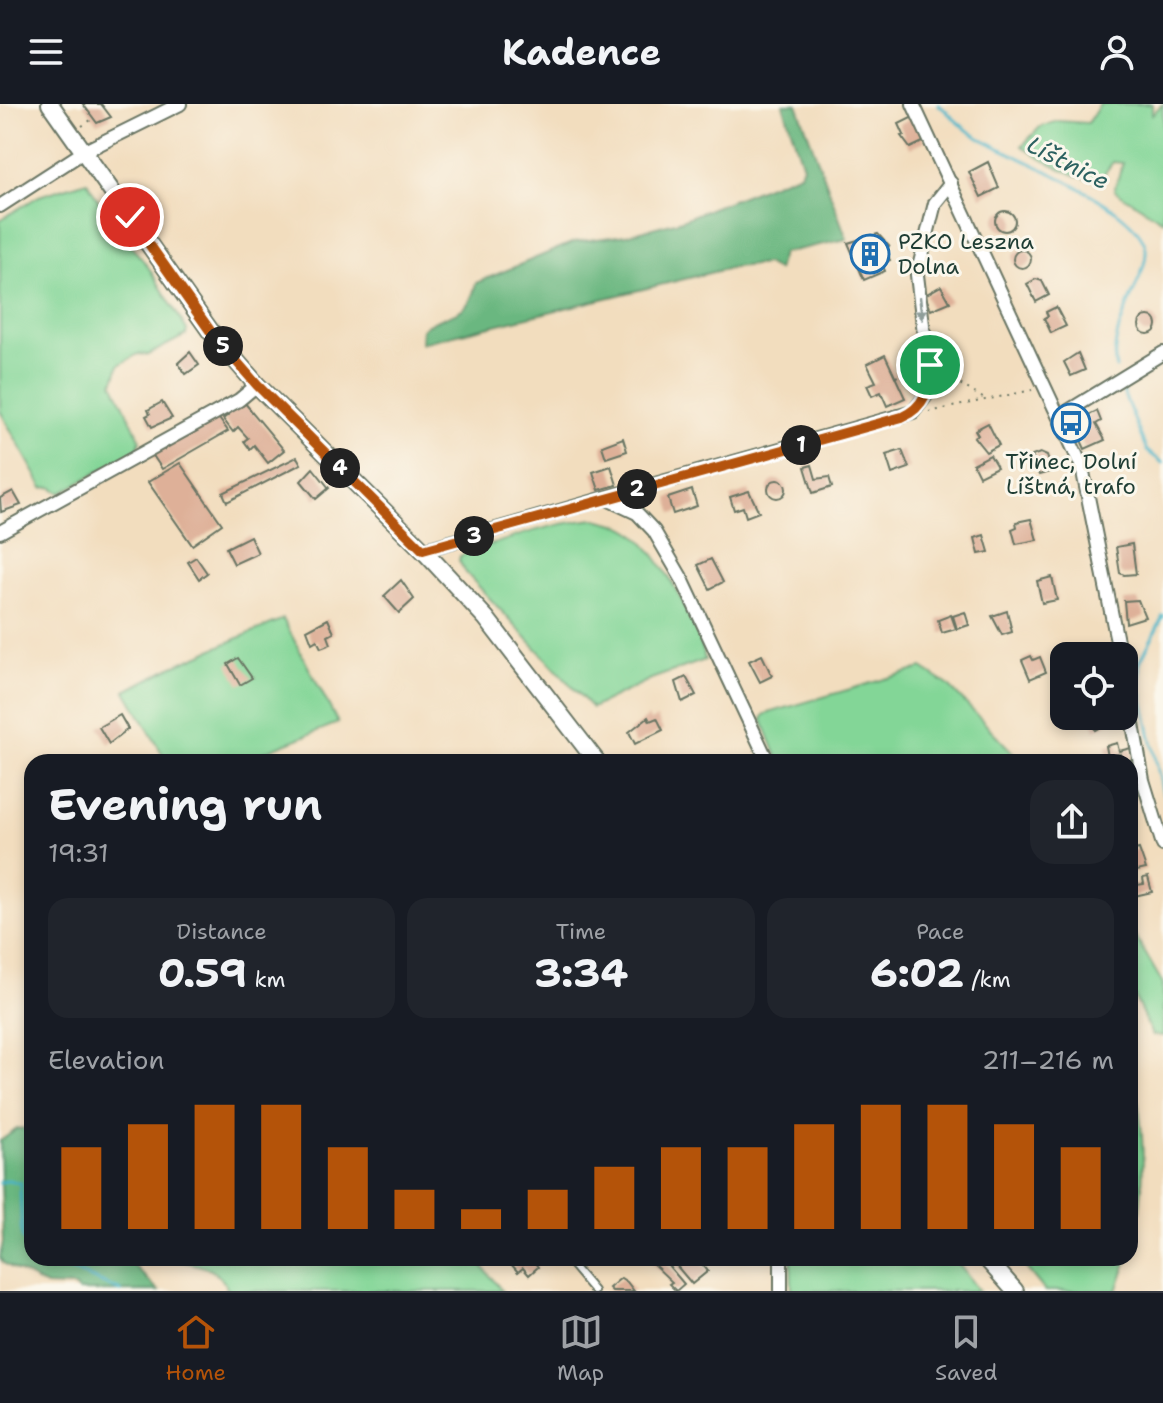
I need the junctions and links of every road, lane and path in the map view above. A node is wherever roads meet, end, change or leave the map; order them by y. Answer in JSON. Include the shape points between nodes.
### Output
{"nodes":[{"id":1,"x":50,"y":104,"type":"edge"},
{"id":2,"x":180,"y":104,"type":"edge"},
{"id":3,"x":913,"y":104,"type":"edge"},
{"id":4,"x":85,"y":151,"type":"junction"},
{"id":5,"x":951,"y":183,"type":"junction"},
{"id":6,"x":0,"y":206,"type":"edge"},
{"id":7,"x":1163,"y":353,"type":"edge"},
{"id":8,"x":257,"y":385,"type":"junction"},
{"id":9,"x":1045,"y":388,"type":"junction"},
{"id":10,"x":913,"y":412,"type":"junction"},
{"id":11,"x":1060,"y":416,"type":"junction"},
{"id":12,"x":605,"y":498,"type":"junction"},
{"id":13,"x":0,"y":532,"type":"edge"},
{"id":14,"x":423,"y":550,"type":"junction"},
{"id":15,"x":1117,"y":642,"type":"edge"},
{"id":16,"x":1134,"y":730,"type":"edge"},
{"id":17,"x":591,"y":754,"type":"edge"},
{"id":18,"x":764,"y":754,"type":"edge"},
{"id":19,"x":1163,"y":845,"type":"edge"},
{"id":20,"x":573,"y":1266,"type":"edge"},
{"id":21,"x":781,"y":1266,"type":"edge"},
{"id":22,"x":993,"y":1266,"type":"edge"},
{"id":23,"x":594,"y":1291,"type":"edge"},
{"id":24,"x":781,"y":1291,"type":"edge"},
{"id":25,"x":1015,"y":1291,"type":"edge"}],
"edges":[{"from":1,"to":4,"type":"street"},
{"from":2,"to":4,"type":"street"},
{"from":3,"to":5,"type":"street"},
{"from":4,"to":6,"type":"street"},
{"from":4,"to":8,"type":"street","via":[[211,332]]},
{"from":5,"to":9,"type":"street"},
{"from":5,"to":10,"type":"street","one_way":true,"via":[[935,203],[917,275],[930,383]]},
{"from":7,"to":11,"type":"street"},
{"from":8,"to":13,"type":"street","via":[[239,400]]},
{"from":8,"to":14,"type":"street"},
{"from":9,"to":10,"type":"path"},
{"from":9,"to":11,"type":"street"},
{"from":10,"to":12,"type":"street"},
{"from":11,"to":15,"type":"street","via":[[1090,492]]},
{"from":12,"to":14,"type":"street"},
{"from":12,"to":18,"type":"street","via":[[637,513],[654,531]]},
{"from":14,"to":17,"type":"street","via":[[486,618]]},
{"from":16,"to":19,"type":"street"},
{"from":20,"to":23,"type":"lane"},
{"from":21,"to":24,"type":"street"},
{"from":22,"to":25,"type":"street"}]}
